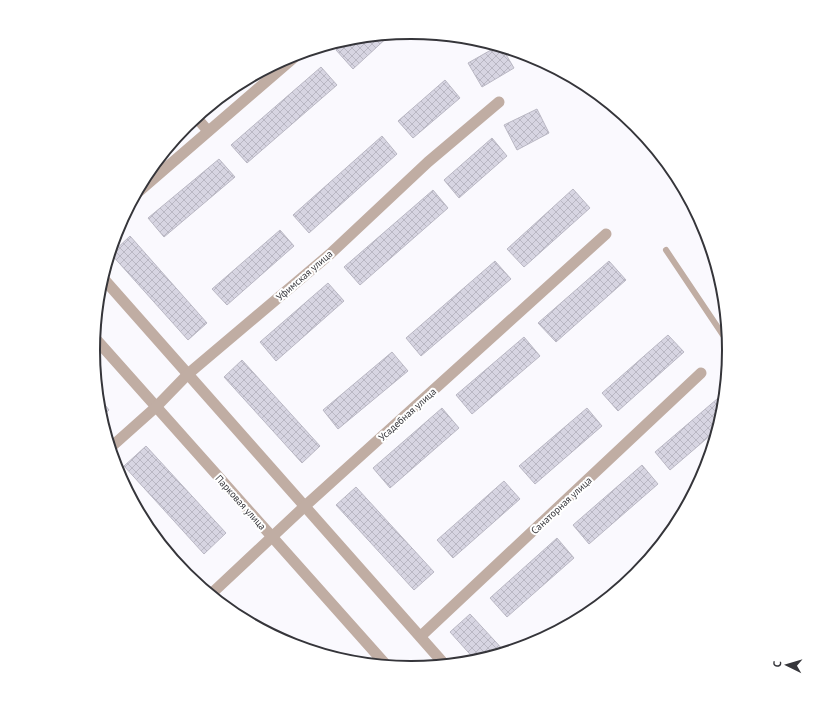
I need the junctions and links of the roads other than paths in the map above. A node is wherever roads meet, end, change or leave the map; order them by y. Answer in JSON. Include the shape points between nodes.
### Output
{"nodes":[{"id":1,"x":283,"y":67,"type":"edge"},
{"id":2,"x":499,"y":102,"type":"dead end"},
{"id":3,"x":200,"y":122,"type":"edge"},
{"id":4,"x":208,"y":131,"type":"junction"},
{"id":5,"x":150,"y":181,"type":"edge"},
{"id":6,"x":606,"y":234,"type":"dead end"},
{"id":7,"x":666,"y":250,"type":"dead end"},
{"id":8,"x":108,"y":283,"type":"edge"},
{"id":9,"x":722,"y":334,"type":"edge"},
{"id":10,"x":100,"y":344,"type":"edge"},
{"id":11,"x":701,"y":373,"type":"dead end"},
{"id":12,"x":188,"y":374,"type":"junction"},
{"id":13,"x":156,"y":407,"type":"junction"},
{"id":14,"x":115,"y":444,"type":"edge"},
{"id":15,"x":305,"y":506,"type":"junction"},
{"id":16,"x":272,"y":536,"type":"junction"},
{"id":17,"x":214,"y":591,"type":"edge"},
{"id":18,"x":421,"y":636,"type":"junction"},
{"id":19,"x":382,"y":660,"type":"edge"},
{"id":20,"x":441,"y":660,"type":"edge"}],
"edges":[{"from":1,"to":4,"type":"street"},
{"from":2,"to":12,"type":"street","name":"Уфимская улица","via":[[428,162],[330,254]]},
{"from":3,"to":4,"type":"street"},
{"from":4,"to":5,"type":"street"},
{"from":6,"to":15,"type":"street","name":"Усадебная улица"},
{"from":7,"to":9,"type":"lane"},
{"from":8,"to":12,"type":"street"},
{"from":10,"to":13,"type":"street","name":"Парковая улица"},
{"from":11,"to":18,"type":"street","name":"Санаторная улица"},
{"from":12,"to":13,"type":"street","name":"Уфимская улица"},
{"from":12,"to":15,"type":"street"},
{"from":13,"to":14,"type":"street","name":"Уфимская улица"},
{"from":13,"to":16,"type":"street","name":"Парковая улица"},
{"from":15,"to":16,"type":"street","name":"Усадебная улица"},
{"from":15,"to":18,"type":"street"},
{"from":16,"to":17,"type":"street","name":"Усадебная улица"},
{"from":16,"to":19,"type":"street","name":"Парковая улица"},
{"from":18,"to":20,"type":"street"}]}
